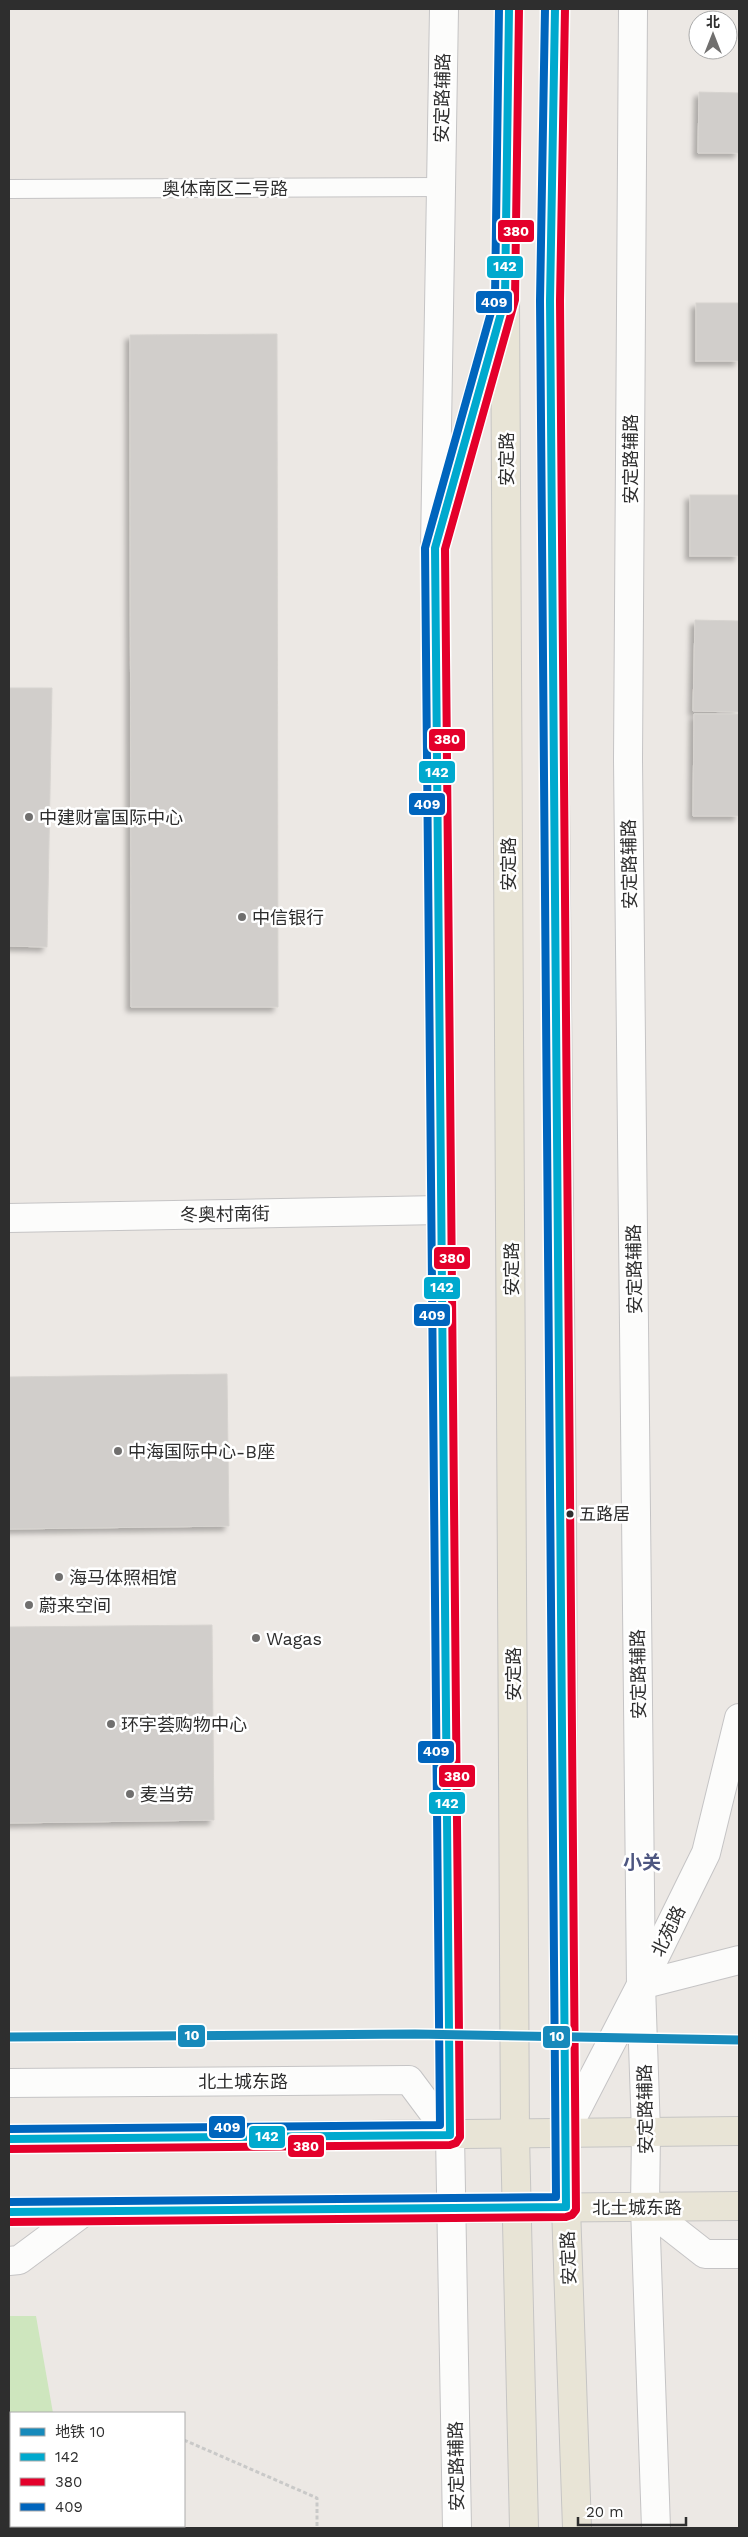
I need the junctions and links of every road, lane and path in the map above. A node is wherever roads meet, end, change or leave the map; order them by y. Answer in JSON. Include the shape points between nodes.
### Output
{"nodes":[{"id":1,"x":444,"y":9,"type":"edge"},
{"id":2,"x":510,"y":9,"type":"edge"},
{"id":3,"x":555,"y":9,"type":"edge"},
{"id":4,"x":633,"y":9,"type":"edge"},
{"id":5,"x":441,"y":187,"type":"junction"},
{"id":6,"x":9,"y":189,"type":"edge"},
{"id":7,"x":505,"y":299,"type":"junction"},
{"id":8,"x":435,"y":548,"type":"junction"},
{"id":9,"x":441,"y":1210,"type":"junction"},
{"id":10,"x":9,"y":1218,"type":"edge"},
{"id":11,"x":739,"y":1718,"type":"edge"},
{"id":12,"x":739,"y":1960,"type":"edge"},
{"id":13,"x":641,"y":1985,"type":"junction"},
{"id":14,"x":9,"y":2083,"type":"edge"},
{"id":15,"x":739,"y":2131,"type":"edge"},
{"id":16,"x":565,"y":2132,"type":"junction"},
{"id":17,"x":646,"y":2132,"type":"junction"},
{"id":18,"x":450,"y":2135,"type":"junction"},
{"id":19,"x":516,"y":2135,"type":"junction"},
{"id":20,"x":9,"y":2139,"type":"edge"},
{"id":21,"x":645,"y":2206,"type":"junction"},
{"id":22,"x":739,"y":2206,"type":"edge"},
{"id":23,"x":566,"y":2207,"type":"junction"},
{"id":24,"x":518,"y":2208,"type":"junction"},
{"id":25,"x":451,"y":2209,"type":"junction"},
{"id":26,"x":85,"y":2211,"type":"junction"},
{"id":27,"x":9,"y":2212,"type":"edge"},
{"id":28,"x":739,"y":2254,"type":"edge"},
{"id":29,"x":9,"y":2261,"type":"edge"},
{"id":30,"x":185,"y":2440,"type":"edge"},
{"id":31,"x":317,"y":2528,"type":"edge"},
{"id":32,"x":457,"y":2528,"type":"edge"},
{"id":33,"x":524,"y":2528,"type":"edge"},
{"id":34,"x":577,"y":2528,"type":"edge"},
{"id":35,"x":656,"y":2528,"type":"edge"}],
"edges":[{"from":1,"to":5,"type":"street","name":"安定路辅路"},
{"from":2,"to":7,"type":"main road","name":"安定路"},
{"from":3,"to":16,"type":"main road","name":"安定路","via":[[550,311]]},
{"from":4,"to":13,"type":"street","name":"安定路辅路","via":[[628,760]]},
{"from":5,"to":6,"type":"lane","name":"奥体南区二号路"},
{"from":5,"to":8,"type":"street","name":"安定路辅路"},
{"from":7,"to":8,"type":"main road"},
{"from":7,"to":19,"type":"main road","name":"安定路"},
{"from":8,"to":9,"type":"street"},
{"from":9,"to":10,"type":"street","name":"冬奥村南街"},
{"from":9,"to":18,"type":"street"},
{"from":11,"to":13,"type":"street","name":"北苑路","via":[[706,1853]]},
{"from":12,"to":13,"type":"street"},
{"from":13,"to":16,"type":"street","name":"北苑路"},
{"from":13,"to":17,"type":"street","name":"安定路辅路"},
{"from":14,"to":18,"type":"street","name":"北土城东路","via":[[409,2080]]},
{"from":15,"to":17,"type":"main road"},
{"from":16,"to":17,"type":"main road"},
{"from":16,"to":19,"type":"main road"},
{"from":16,"to":23,"type":"main road","name":"安定路"},
{"from":17,"to":21,"type":"street","name":"安定路辅路"},
{"from":18,"to":19,"type":"main road"},
{"from":18,"to":20,"type":"main road"},
{"from":18,"to":25,"type":"street","name":"安定路辅路"},
{"from":19,"to":24,"type":"main road","name":"安定路"},
{"from":21,"to":22,"type":"main road","name":"北土城东路"},
{"from":21,"to":23,"type":"main road","name":"北土城东路"},
{"from":21,"to":28,"type":"street","via":[[705,2254]]},
{"from":21,"to":35,"type":"street","name":"安定路辅路"},
{"from":23,"to":24,"type":"main road","name":"北土城东路"},
{"from":23,"to":34,"type":"main road","name":"安定路"},
{"from":24,"to":25,"type":"main road","name":"北土城东路"},
{"from":24,"to":33,"type":"main road","name":"安定路"},
{"from":25,"to":26,"type":"main road","name":"北土城东路"},
{"from":25,"to":32,"type":"street","name":"安定路辅路"},
{"from":26,"to":27,"type":"main road","name":"北土城东路"},
{"from":26,"to":29,"type":"street","via":[[19,2260]]},
{"from":30,"to":31,"type":"path","via":[[317,2498]]}]}
